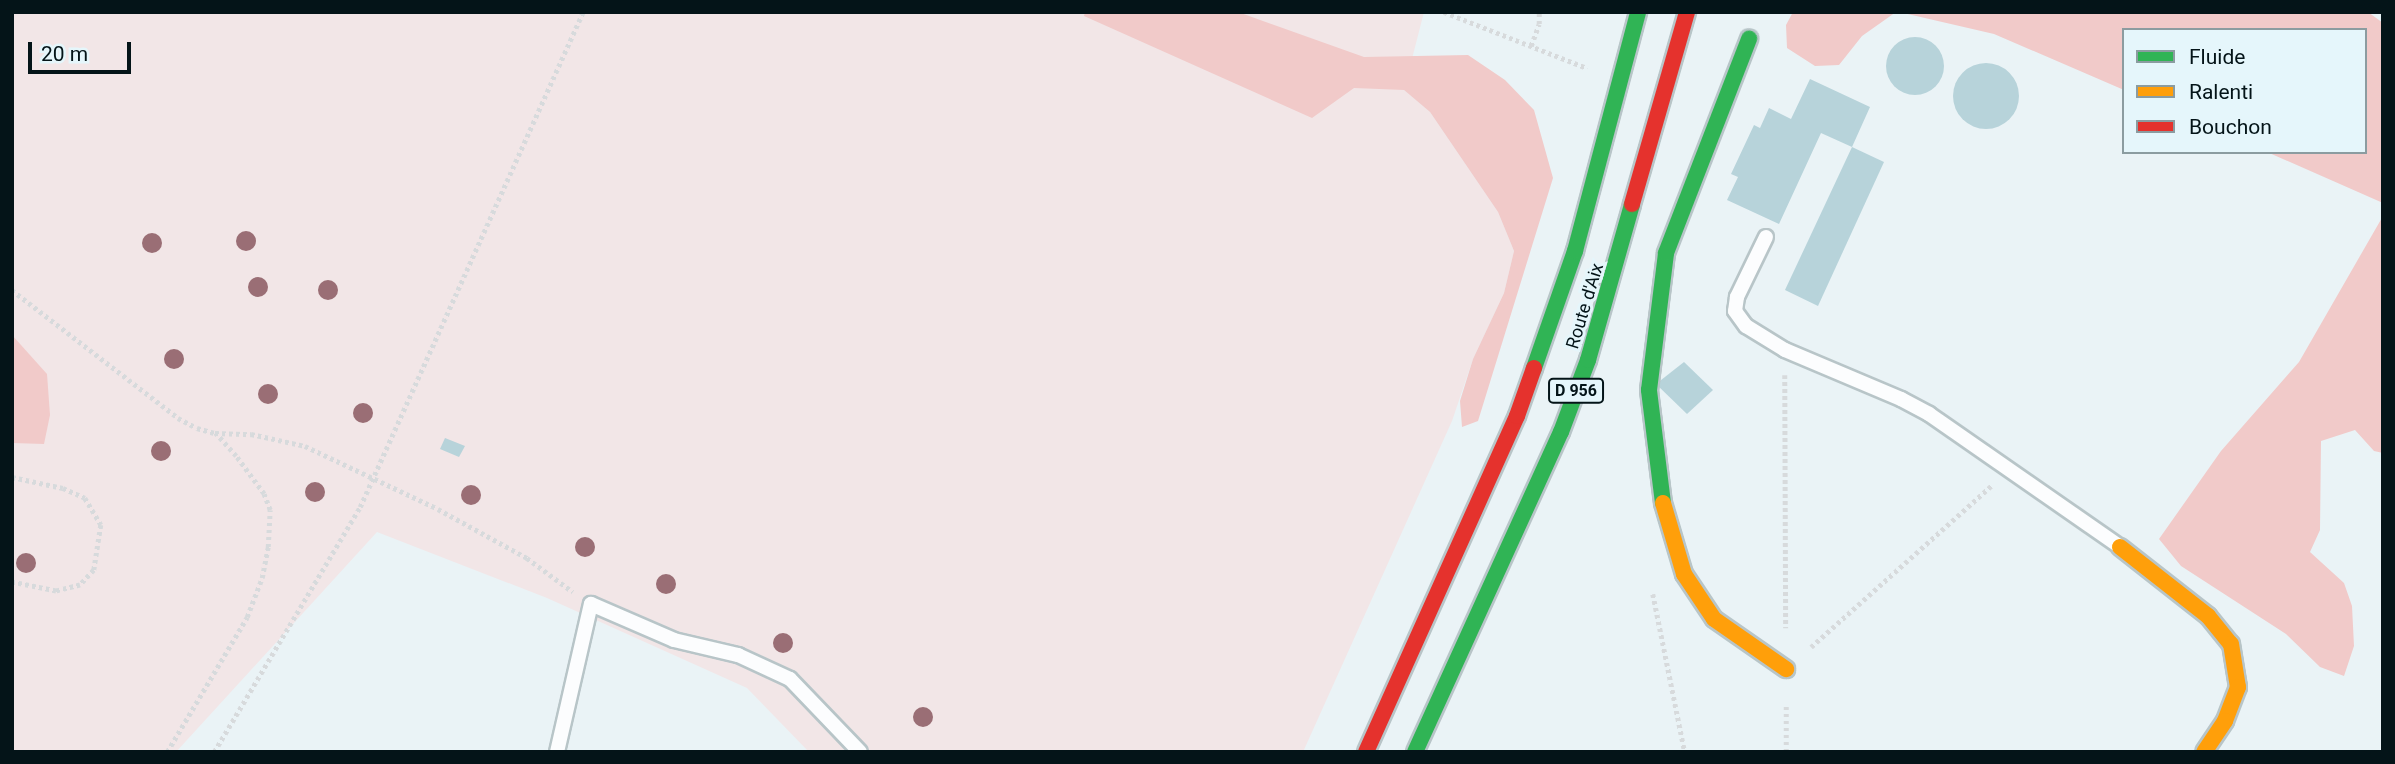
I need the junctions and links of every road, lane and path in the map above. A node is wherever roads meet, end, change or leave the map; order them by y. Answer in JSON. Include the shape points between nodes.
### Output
{"nodes":[{"id":1,"x":583,"y":12,"type":"edge"},
{"id":2,"x":1444,"y":12,"type":"edge"},
{"id":3,"x":1539,"y":12,"type":"edge"},
{"id":4,"x":1638,"y":12,"type":"edge"},
{"id":5,"x":1687,"y":12,"type":"edge"},
{"id":6,"x":1749,"y":39,"type":"dead end"},
{"id":7,"x":1531,"y":46,"type":"junction"},
{"id":8,"x":1592,"y":57,"type":"dead end"},
{"id":9,"x":1589,"y":69,"type":"junction"},
{"id":10,"x":1586,"y":81,"type":"dead end"},
{"id":11,"x":1766,"y":237,"type":"dead end"},
{"id":12,"x":12,"y":290,"type":"edge"},
{"id":13,"x":1785,"y":350,"type":"junction"},
{"id":14,"x":215,"y":433,"type":"junction"},
{"id":15,"x":2008,"y":470,"type":"junction"},
{"id":16,"x":12,"y":477,"type":"edge"},
{"id":17,"x":372,"y":477,"type":"junction"},
{"id":18,"x":2120,"y":547,"type":"joint"},
{"id":19,"x":12,"y":582,"type":"edge"},
{"id":20,"x":591,"y":604,"type":"junction"},
{"id":21,"x":1786,"y":669,"type":"junction"},
{"id":22,"x":167,"y":752,"type":"edge"},
{"id":23,"x":214,"y":752,"type":"edge"},
{"id":24,"x":557,"y":752,"type":"edge"},
{"id":25,"x":860,"y":752,"type":"edge"},
{"id":26,"x":1366,"y":752,"type":"edge"},
{"id":27,"x":1415,"y":752,"type":"edge"},
{"id":28,"x":1786,"y":752,"type":"edge"},
{"id":29,"x":2204,"y":752,"type":"edge"}],
"edges":[{"from":1,"to":17,"type":"path"},
{"from":2,"to":7,"type":"path"},
{"from":3,"to":7,"type":"path"},
{"from":4,"to":26,"type":"main road","name":"Route d'Aix","number":"D 956","via":[[1575,251],[1522,403]]},
{"from":5,"to":27,"type":"main road","name":"Route d'Aix","number":"D 956","via":[[1584,372]]},
{"from":6,"to":21,"type":"main road","via":[[1666,253],[1649,390],[1661,499],[1685,575],[1714,619]]},
{"from":7,"to":9,"type":"path"},
{"from":8,"to":9,"type":"path"},
{"from":9,"to":10,"type":"path"},
{"from":11,"to":13,"type":"lane","via":[[1737,297],[1735,311],[1746,327]]},
{"from":12,"to":14,"type":"path","via":[[178,418]]},
{"from":13,"to":15,"type":"lane","via":[[1901,399]]},
{"from":13,"to":21,"type":"path"},
{"from":14,"to":17,"type":"path","via":[[251,434],[305,446]]},
{"from":14,"to":22,"type":"path","via":[[264,494],[270,510],[268,547],[247,617]]},
{"from":15,"to":18,"type":"lane"},
{"from":15,"to":21,"type":"path"},
{"from":16,"to":19,"type":"path","via":[[63,488],[85,498],[101,525],[94,569],[80,585],[56,591]]},
{"from":17,"to":20,"type":"path","via":[[527,558]]},
{"from":17,"to":23,"type":"path","via":[[360,507]]},
{"from":18,"to":29,"type":"main road","via":[[2208,616],[2231,644],[2238,687],[2225,721]]},
{"from":20,"to":24,"type":"lane"},
{"from":20,"to":25,"type":"lane","via":[[652,632],[738,655],[790,679]]},
{"from":21,"to":28,"type":"path"}]}
